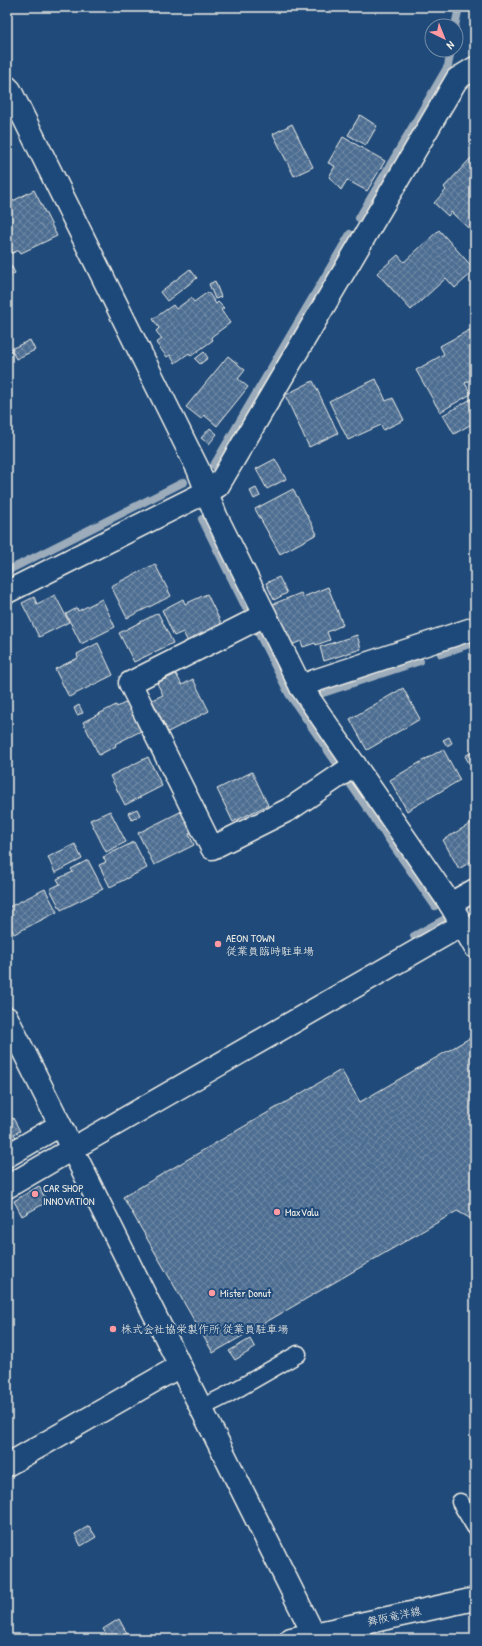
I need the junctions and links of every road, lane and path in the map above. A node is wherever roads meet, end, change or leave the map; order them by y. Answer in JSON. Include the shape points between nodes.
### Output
{"nodes":[{"id":1,"x":475,"y":68,"type":"edge"},
{"id":2,"x":7,"y":87,"type":"edge"},
{"id":3,"x":207,"y":492,"type":"junction"},
{"id":4,"x":7,"y":592,"type":"edge"},
{"id":5,"x":265,"y":615,"type":"junction"},
{"id":6,"x":475,"y":628,"type":"edge"},
{"id":7,"x":301,"y":687,"type":"junction"},
{"id":8,"x":355,"y":765,"type":"junction"},
{"id":9,"x":475,"y":890,"type":"edge"},
{"id":10,"x":450,"y":904,"type":"junction"},
{"id":11,"x":469,"y":922,"type":"edge"},
{"id":12,"x":475,"y":947,"type":"edge"},
{"id":13,"x":7,"y":1018,"type":"edge"},
{"id":14,"x":60,"y":1125,"type":"junction"},
{"id":15,"x":72,"y":1149,"type":"junction"},
{"id":16,"x":7,"y":1156,"type":"edge"},
{"id":17,"x":7,"y":1187,"type":"edge"},
{"id":18,"x":298,"y":1354,"type":"dead end"},
{"id":19,"x":180,"y":1366,"type":"junction"},
{"id":20,"x":201,"y":1408,"type":"junction"},
{"id":21,"x":7,"y":1464,"type":"edge"},
{"id":22,"x":460,"y":1502,"type":"dead end"},
{"id":23,"x":475,"y":1527,"type":"edge"},
{"id":24,"x":475,"y":1599,"type":"edge"},
{"id":25,"x":315,"y":1636,"type":"edge"},
{"id":26,"x":290,"y":1639,"type":"edge"}],
"edges":[{"from":1,"to":3,"type":"street","via":[[457,79],[218,486]]},
{"from":2,"to":3,"type":"street","via":[[198,469]]},
{"from":3,"to":4,"type":"street"},
{"from":3,"to":5,"type":"street","via":[[216,516]]},
{"from":5,"to":7,"type":"street"},
{"from":5,"to":8,"type":"street","via":[[130,683],[212,848],[290,809]]},
{"from":6,"to":7,"type":"street","via":[[314,680]]},
{"from":7,"to":8,"type":"street"},
{"from":8,"to":10,"type":"street"},
{"from":9,"to":10,"type":"street"},
{"from":10,"to":11,"type":"street"},
{"from":11,"to":12,"type":"street"},
{"from":11,"to":15,"type":"street"},
{"from":13,"to":14,"type":"street"},
{"from":14,"to":15,"type":"street"},
{"from":14,"to":16,"type":"street"},
{"from":15,"to":17,"type":"street"},
{"from":15,"to":19,"type":"street"},
{"from":18,"to":20,"type":"lane"},
{"from":19,"to":20,"type":"street"},
{"from":19,"to":21,"type":"street"},
{"from":20,"to":25,"type":"street"},
{"from":22,"to":23,"type":"lane"},
{"from":24,"to":25,"type":"street","name":"舞阪竜洋線"},
{"from":25,"to":26,"type":"street","name":"舞阪竜洋線"}]}
